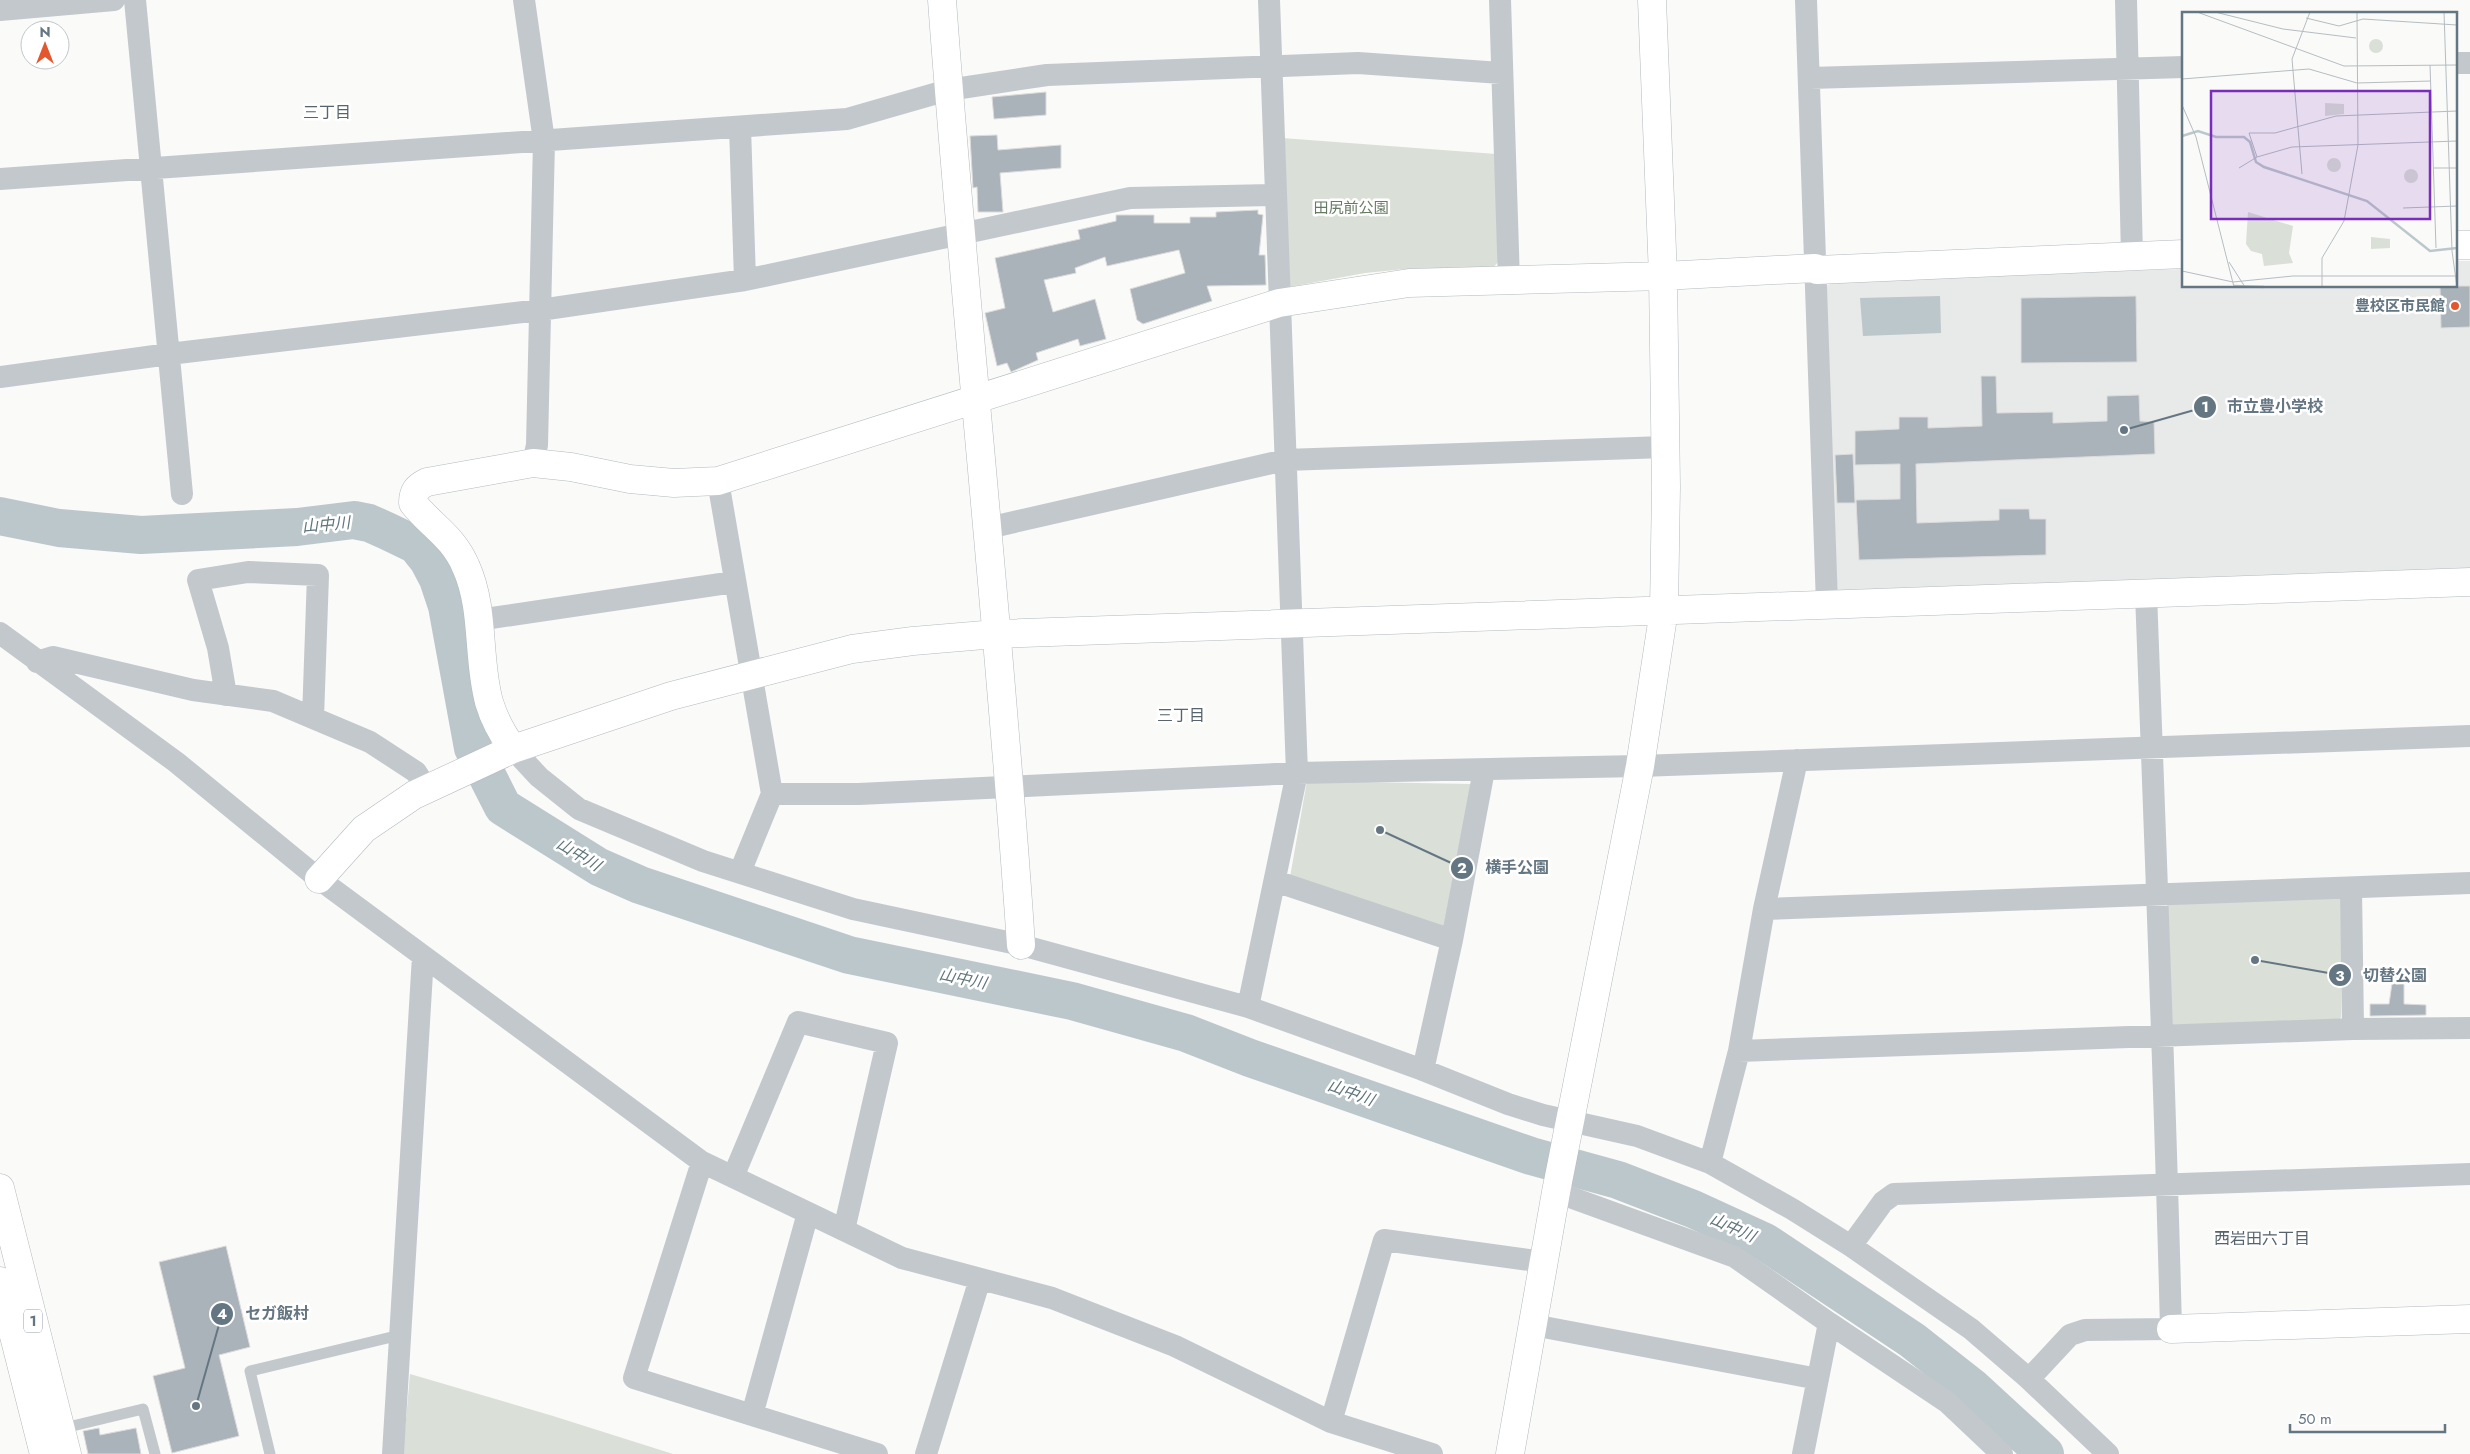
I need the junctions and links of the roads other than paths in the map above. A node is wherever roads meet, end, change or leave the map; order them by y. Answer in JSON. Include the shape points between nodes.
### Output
{"nodes":[{"id":1,"x":114,"y":0,"type":"edge"},
{"id":2,"x":135,"y":0,"type":"edge"},
{"id":3,"x":524,"y":0,"type":"edge"},
{"id":4,"x":942,"y":0,"type":"edge"},
{"id":5,"x":1269,"y":0,"type":"edge"},
{"id":6,"x":1500,"y":0,"type":"edge"},
{"id":7,"x":1652,"y":0,"type":"edge"},
{"id":8,"x":1806,"y":0,"type":"edge"},
{"id":9,"x":2126,"y":0,"type":"edge"},
{"id":10,"x":0,"y":10,"type":"edge"},
{"id":11,"x":1272,"y":65,"type":"junction"},
{"id":12,"x":2182,"y":67,"type":"edge"},
{"id":13,"x":2128,"y":68,"type":"junction"},
{"id":14,"x":1501,"y":73,"type":"junction"},
{"id":15,"x":1810,"y":78,"type":"junction"},
{"id":16,"x":948,"y":90,"type":"junction"},
{"id":17,"x":740,"y":127,"type":"junction"},
{"id":18,"x":544,"y":141,"type":"junction"},
{"id":19,"x":152,"y":168,"type":"junction"},
{"id":20,"x":0,"y":178,"type":"edge"},
{"id":21,"x":1275,"y":195,"type":"junction"},
{"id":22,"x":960,"y":236,"type":"junction"},
{"id":23,"x":2182,"y":254,"type":"edge"},
{"id":24,"x":2132,"y":256,"type":"junction"},
{"id":25,"x":1815,"y":268,"type":"junction"},
{"id":26,"x":1663,"y":276,"type":"junction"},
{"id":27,"x":745,"y":280,"type":"junction"},
{"id":28,"x":1509,"y":282,"type":"junction"},
{"id":29,"x":1279,"y":303,"type":"junction"},
{"id":30,"x":540,"y":310,"type":"junction"},
{"id":31,"x":169,"y":354,"type":"junction"},
{"id":32,"x":0,"y":376,"type":"edge"},
{"id":33,"x":977,"y":398,"type":"junction"},
{"id":34,"x":1665,"y":448,"type":"junction"},
{"id":35,"x":1285,"y":460,"type":"junction"},
{"id":36,"x":533,"y":463,"type":"junction"},
{"id":37,"x":718,"y":481,"type":"junction"},
{"id":38,"x":182,"y":494,"type":"dead end"},
{"id":39,"x":988,"y":528,"type":"junction"},
{"id":40,"x":734,"y":582,"type":"junction"},
{"id":41,"x":2470,"y":582,"type":"edge"},
{"id":42,"x":2146,"y":593,"type":"junction"},
{"id":43,"x":1827,"y":604,"type":"junction"},
{"id":44,"x":1664,"y":610,"type":"junction"},
{"id":45,"x":478,"y":620,"type":"junction"},
{"id":46,"x":1290,"y":624,"type":"junction"},
{"id":47,"x":0,"y":633,"type":"edge"},
{"id":48,"x":996,"y":634,"type":"junction"},
{"id":49,"x":37,"y":662,"type":"junction"},
{"id":50,"x":750,"y":674,"type":"junction"},
{"id":51,"x":226,"y":695,"type":"junction"},
{"id":52,"x":313,"y":718,"type":"junction"},
{"id":53,"x":2470,"y":736,"type":"edge"},
{"id":54,"x":2152,"y":748,"type":"junction"},
{"id":55,"x":513,"y":749,"type":"junction"},
{"id":56,"x":1797,"y":760,"type":"junction"},
{"id":57,"x":1640,"y":766,"type":"junction"},
{"id":58,"x":1484,"y":770,"type":"junction"},
{"id":59,"x":1297,"y":774,"type":"junction"},
{"id":60,"x":1011,"y":788,"type":"junction"},
{"id":61,"x":427,"y":789,"type":"junction"},
{"id":62,"x":772,"y":794,"type":"junction"},
{"id":63,"x":740,"y":872,"type":"junction"},
{"id":64,"x":319,"y":879,"type":"junction"},
{"id":65,"x":1274,"y":881,"type":"junction"},
{"id":66,"x":2470,"y":883,"type":"edge"},
{"id":67,"x":2351,"y":888,"type":"junction"},
{"id":68,"x":2156,"y":895,"type":"junction"},
{"id":69,"x":1764,"y":909,"type":"junction"},
{"id":70,"x":1452,"y":940,"type":"junction"},
{"id":71,"x":1021,"y":945,"type":"junction"},
{"id":72,"x":423,"y":956,"type":"junction"},
{"id":73,"x":1248,"y":1007,"type":"junction"},
{"id":74,"x":2470,"y":1028,"type":"edge"},
{"id":75,"x":2354,"y":1030,"type":"junction"},
{"id":76,"x":2163,"y":1037,"type":"junction"},
{"id":77,"x":1739,"y":1051,"type":"junction"},
{"id":78,"x":1423,"y":1070,"type":"junction"},
{"id":79,"x":1570,"y":1125,"type":"junction"},
{"id":80,"x":702,"y":1162,"type":"junction"},
{"id":81,"x":1710,"y":1163,"type":"junction"},
{"id":82,"x":2470,"y":1174,"type":"edge"},
{"id":83,"x":733,"y":1177,"type":"junction"},
{"id":84,"x":2167,"y":1183,"type":"junction"},
{"id":85,"x":0,"y":1188,"type":"edge"},
{"id":86,"x":1557,"y":1188,"type":"junction"},
{"id":87,"x":808,"y":1213,"type":"junction"},
{"id":88,"x":844,"y":1230,"type":"junction"},
{"id":89,"x":1852,"y":1246,"type":"junction"},
{"id":90,"x":1544,"y":1262,"type":"junction"},
{"id":91,"x":980,"y":1279,"type":"junction"},
{"id":92,"x":1,"y":1287,"type":"edge"},
{"id":93,"x":2470,"y":1319,"type":"edge"},
{"id":94,"x":1829,"y":1323,"type":"junction"},
{"id":95,"x":1532,"y":1325,"type":"junction"},
{"id":96,"x":2171,"y":1329,"type":"junction"},
{"id":97,"x":400,"y":1335,"type":"junction"},
{"id":98,"x":1818,"y":1379,"type":"junction"},
{"id":99,"x":2029,"y":1379,"type":"junction"},
{"id":100,"x":752,"y":1415,"type":"junction"},
{"id":101,"x":1331,"y":1422,"type":"junction"},
{"id":102,"x":64,"y":1442,"type":"edge"},
{"id":103,"x":44,"y":1454,"type":"edge"},
{"id":104,"x":155,"y":1454,"type":"edge"},
{"id":105,"x":270,"y":1454,"type":"edge"},
{"id":106,"x":393,"y":1454,"type":"edge"},
{"id":107,"x":877,"y":1454,"type":"edge"},
{"id":108,"x":926,"y":1454,"type":"edge"},
{"id":109,"x":1432,"y":1454,"type":"edge"},
{"id":110,"x":1510,"y":1454,"type":"edge"},
{"id":111,"x":1803,"y":1454,"type":"edge"},
{"id":112,"x":2002,"y":1454,"type":"edge"},
{"id":113,"x":2108,"y":1454,"type":"edge"}],
"edges":[{"from":1,"to":10,"type":"street"},
{"from":2,"to":19,"type":"street"},
{"from":3,"to":18,"type":"street"},
{"from":4,"to":16,"type":"main road"},
{"from":5,"to":11,"type":"street"},
{"from":6,"to":14,"type":"street"},
{"from":7,"to":26,"type":"main road"},
{"from":8,"to":15,"type":"street"},
{"from":9,"to":13,"type":"street"},
{"from":11,"to":14,"type":"street","via":[[1358,63]]},
{"from":11,"to":16,"type":"street","via":[[1047,75]]},
{"from":11,"to":21,"type":"street"},
{"from":12,"to":13,"type":"street"},
{"from":13,"to":15,"type":"street"},
{"from":13,"to":24,"type":"street"},
{"from":14,"to":28,"type":"street"},
{"from":15,"to":25,"type":"street"},
{"from":16,"to":17,"type":"street","via":[[847,119]]},
{"from":16,"to":22,"type":"main road"},
{"from":17,"to":18,"type":"street"},
{"from":17,"to":27,"type":"street"},
{"from":18,"to":19,"type":"street"},
{"from":18,"to":30,"type":"street"},
{"from":19,"to":20,"type":"street"},
{"from":19,"to":31,"type":"street"},
{"from":21,"to":22,"type":"street","via":[[1130,198]]},
{"from":21,"to":29,"type":"street"},
{"from":22,"to":27,"type":"street"},
{"from":22,"to":33,"type":"main road"},
{"from":23,"to":24,"type":"main road"},
{"from":24,"to":25,"type":"main road"},
{"from":25,"to":26,"type":"main road"},
{"from":25,"to":43,"type":"street"},
{"from":26,"to":28,"type":"main road"},
{"from":26,"to":34,"type":"main road"},
{"from":27,"to":30,"type":"street"},
{"from":28,"to":29,"type":"main road","via":[[1409,283]]},
{"from":29,"to":33,"type":"main road"},
{"from":29,"to":35,"type":"street"},
{"from":30,"to":31,"type":"street"},
{"from":30,"to":36,"type":"street","via":[[537,445]]},
{"from":31,"to":32,"type":"street"},
{"from":31,"to":38,"type":"street"},
{"from":33,"to":37,"type":"main road"},
{"from":33,"to":39,"type":"main road"},
{"from":34,"to":35,"type":"street"},
{"from":34,"to":44,"type":"main road"},
{"from":35,"to":39,"type":"street"},
{"from":35,"to":46,"type":"street"},
{"from":36,"to":37,"type":"main road","via":[[630,479],[674,483]]},
{"from":36,"to":45,"type":"main road","via":[[427,482],[418,487],[413,496],[413,503],[453,544],[466,567]]},
{"from":37,"to":40,"type":"street"},
{"from":39,"to":48,"type":"main road"},
{"from":40,"to":45,"type":"street"},
{"from":40,"to":50,"type":"street"},
{"from":41,"to":42,"type":"main road"},
{"from":42,"to":43,"type":"main road"},
{"from":42,"to":54,"type":"street"},
{"from":43,"to":44,"type":"main road"},
{"from":44,"to":46,"type":"main road"},
{"from":44,"to":57,"type":"main road"},
{"from":45,"to":55,"type":"main road","via":[[489,702],[501,731]]},
{"from":46,"to":48,"type":"main road"},
{"from":46,"to":59,"type":"street"},
{"from":47,"to":49,"type":"street"},
{"from":48,"to":50,"type":"main road","via":[[852,649]]},
{"from":48,"to":60,"type":"main road"},
{"from":49,"to":51,"type":"street","via":[[53,657]]},
{"from":49,"to":64,"type":"street","via":[[176,762]]},
{"from":50,"to":55,"type":"main road","via":[[671,696]]},
{"from":50,"to":62,"type":"street"},
{"from":51,"to":52,"type":"street","via":[[273,701]]},
{"from":51,"to":52,"type":"street","via":[[218,648],[198,580],[248,572],[318,575]]},
{"from":52,"to":61,"type":"street","via":[[370,742],[416,772]]},
{"from":53,"to":54,"type":"street"},
{"from":54,"to":56,"type":"street"},
{"from":54,"to":68,"type":"street"},
{"from":55,"to":61,"type":"main road"},
{"from":55,"to":63,"type":"street","via":[[539,777],[579,809],[703,861]]},
{"from":56,"to":57,"type":"street"},
{"from":56,"to":69,"type":"street"},
{"from":57,"to":58,"type":"street"},
{"from":57,"to":79,"type":"main road"},
{"from":58,"to":59,"type":"street"},
{"from":58,"to":70,"type":"street"},
{"from":59,"to":60,"type":"street"},
{"from":59,"to":65,"type":"street"},
{"from":60,"to":62,"type":"street"},
{"from":60,"to":71,"type":"main road"},
{"from":61,"to":64,"type":"main road","via":[[364,829]]},
{"from":62,"to":63,"type":"street"},
{"from":63,"to":71,"type":"street","via":[[852,909]]},
{"from":64,"to":72,"type":"street"},
{"from":65,"to":70,"type":"street"},
{"from":65,"to":73,"type":"street"},
{"from":66,"to":67,"type":"street"},
{"from":67,"to":68,"type":"street"},
{"from":67,"to":75,"type":"street"},
{"from":68,"to":69,"type":"street"},
{"from":68,"to":76,"type":"street"},
{"from":69,"to":77,"type":"street"},
{"from":70,"to":78,"type":"street"},
{"from":71,"to":73,"type":"street"},
{"from":72,"to":80,"type":"street"},
{"from":72,"to":97,"type":"street"},
{"from":73,"to":78,"type":"street"},
{"from":74,"to":75,"type":"street"},
{"from":75,"to":76,"type":"street"},
{"from":76,"to":77,"type":"street"},
{"from":76,"to":84,"type":"street"},
{"from":77,"to":81,"type":"street"},
{"from":78,"to":79,"type":"street"},
{"from":79,"to":81,"type":"street","via":[[1637,1136]]},
{"from":79,"to":86,"type":"main road"},
{"from":80,"to":83,"type":"street"},
{"from":80,"to":100,"type":"street","via":[[634,1378]]},
{"from":81,"to":89,"type":"street","via":[[1792,1208]]},
{"from":82,"to":84,"type":"street"},
{"from":83,"to":87,"type":"street"},
{"from":83,"to":88,"type":"street","via":[[798,1022],[887,1043]]},
{"from":84,"to":89,"type":"street","via":[[1894,1194],[1883,1202]]},
{"from":84,"to":96,"type":"street"},
{"from":85,"to":102,"type":"main road","number":"1"},
{"from":86,"to":90,"type":"main road"},
{"from":86,"to":94,"type":"street","via":[[1735,1257]]},
{"from":87,"to":88,"type":"street"},
{"from":87,"to":100,"type":"street"},
{"from":88,"to":91,"type":"street","via":[[902,1258]]},
{"from":89,"to":99,"type":"street","via":[[1971,1329]]},
{"from":90,"to":95,"type":"main road"},
{"from":90,"to":101,"type":"street","via":[[1384,1240]]},
{"from":91,"to":101,"type":"street","via":[[1052,1298],[1175,1346]]},
{"from":91,"to":108,"type":"street"},
{"from":92,"to":103,"type":"main road","number":"1"},
{"from":93,"to":96,"type":"main road"},
{"from":94,"to":98,"type":"street"},
{"from":94,"to":112,"type":"street","via":[[1946,1402]]},
{"from":95,"to":98,"type":"street"},
{"from":95,"to":110,"type":"main road"},
{"from":96,"to":99,"type":"street","via":[[2077,1332]]},
{"from":97,"to":105,"type":"lane","via":[[250,1371]]},
{"from":97,"to":106,"type":"street"},
{"from":98,"to":111,"type":"street"},
{"from":99,"to":113,"type":"street"},
{"from":100,"to":107,"type":"street"},
{"from":101,"to":109,"type":"street"},
{"from":102,"to":104,"type":"lane","via":[[143,1409]]}]}
